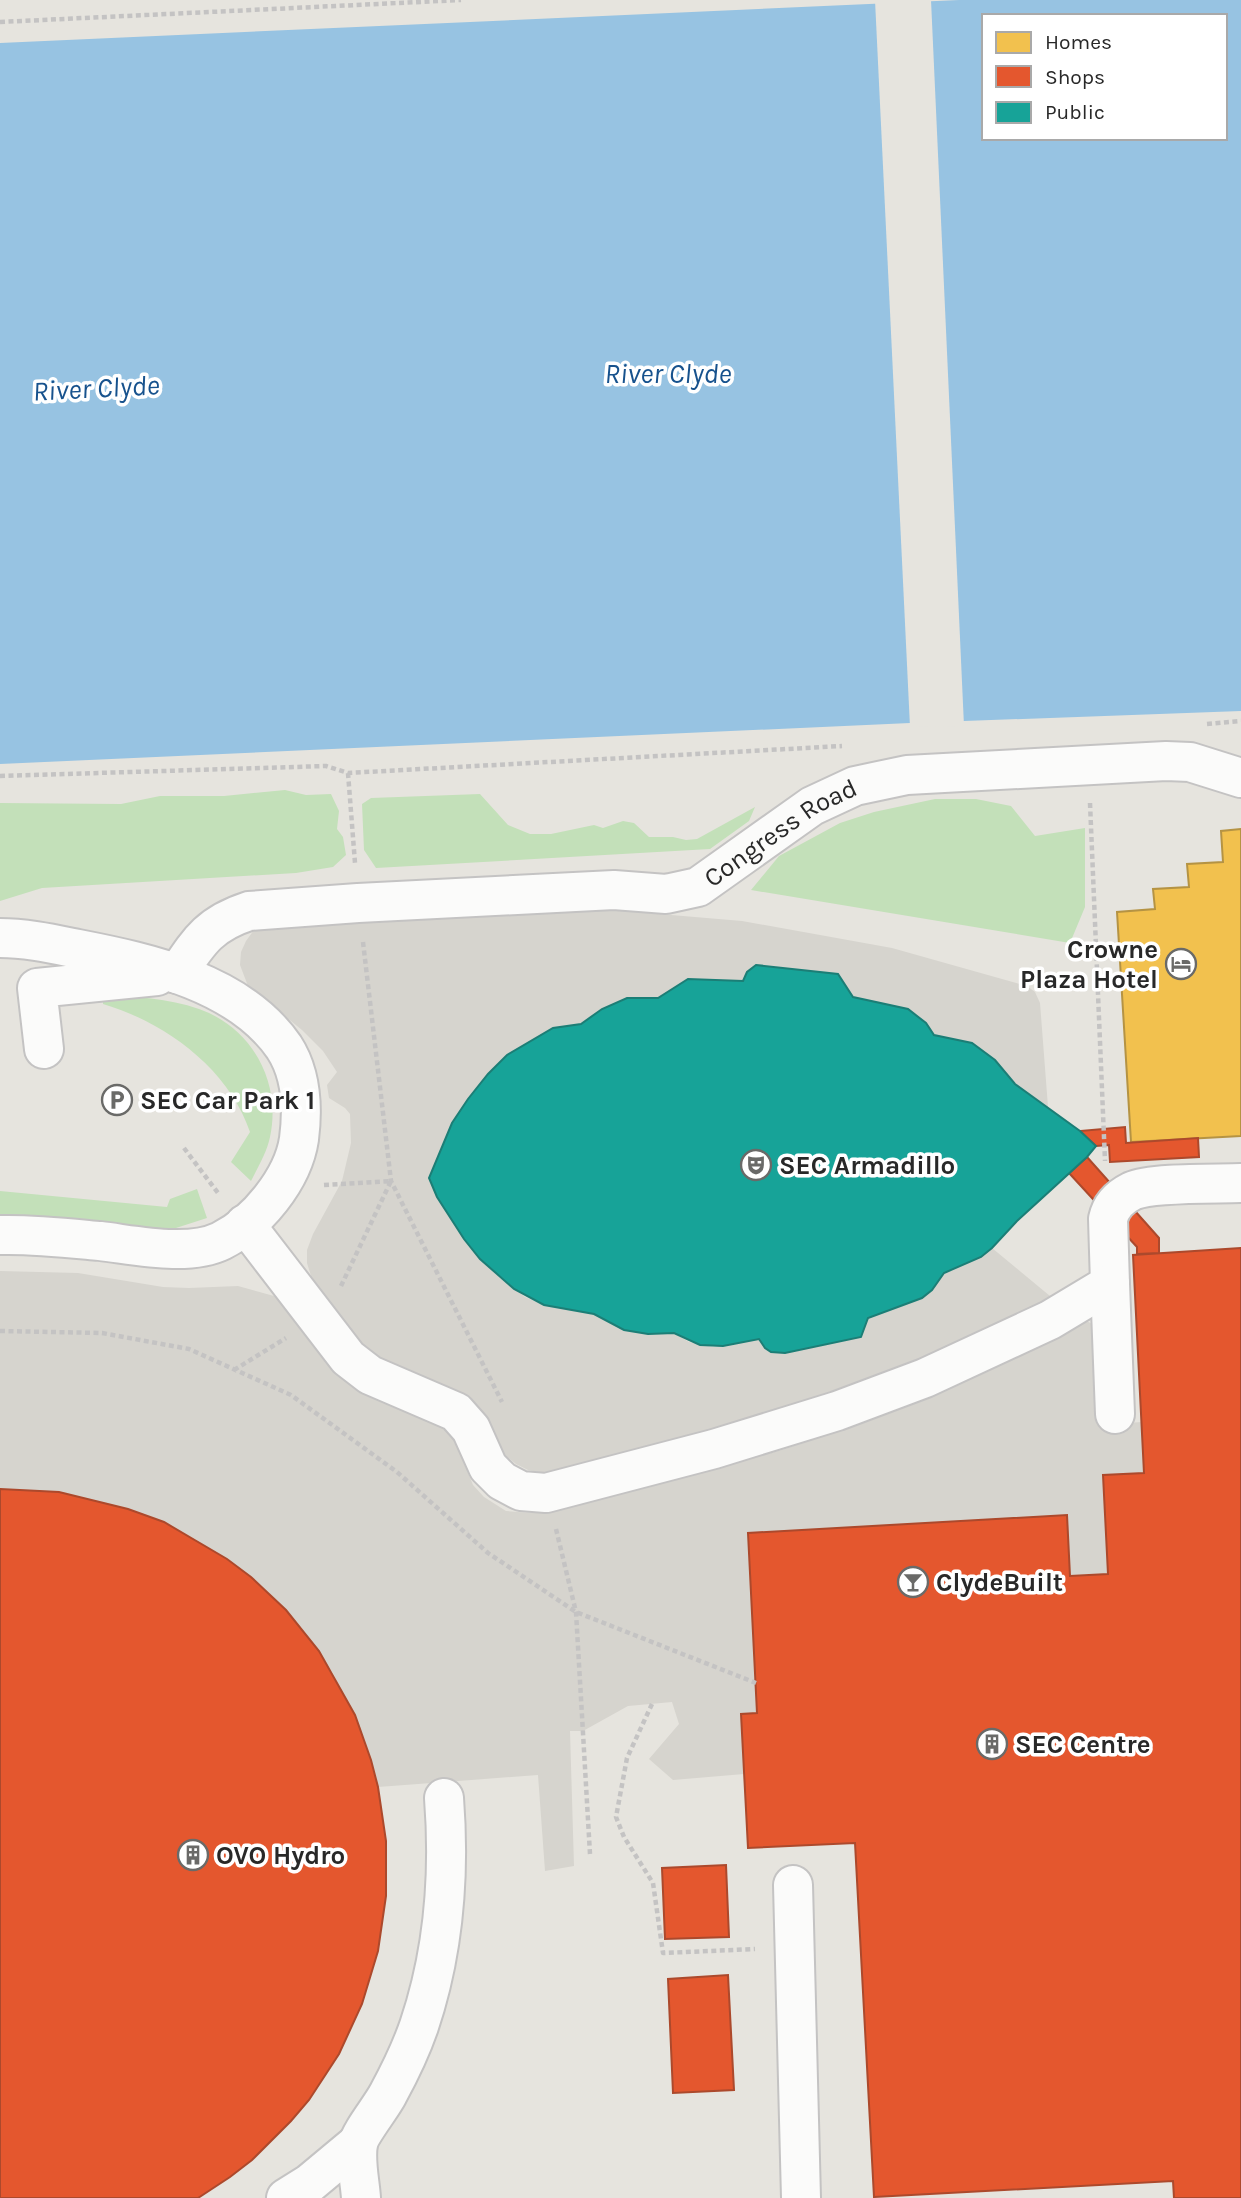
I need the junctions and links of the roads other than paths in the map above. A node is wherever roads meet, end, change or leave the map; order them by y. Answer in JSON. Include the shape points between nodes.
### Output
{"nodes":[{"id":1,"x":1241,"y":778,"type":"edge"},
{"id":2,"x":0,"y":938,"type":"edge"},
{"id":3,"x":177,"y":974,"type":"junction"},
{"id":4,"x":44,"y":1049,"type":"dead end"},
{"id":5,"x":1241,"y":1183,"type":"edge"},
{"id":6,"x":245,"y":1224,"type":"junction"},
{"id":7,"x":0,"y":1235,"type":"edge"},
{"id":8,"x":1110,"y":1283,"type":"junction"},
{"id":9,"x":1115,"y":1414,"type":"dead end"},
{"id":10,"x":444,"y":1798,"type":"dead end"},
{"id":11,"x":793,"y":1885,"type":"dead end"},
{"id":12,"x":358,"y":2143,"type":"junction"},
{"id":13,"x":286,"y":2198,"type":"edge"},
{"id":14,"x":361,"y":2198,"type":"edge"},
{"id":15,"x":801,"y":2198,"type":"edge"}],
"edges":[{"from":1,"to":3,"type":"street","name":"Congress Road","via":[[1191,762],[907,775],[855,786],[812,806],[698,887],[666,894],[614,890],[249,911],[204,935]]},
{"from":2,"to":3,"type":"street","via":[[63,946]]},
{"from":3,"to":4,"type":"street","via":[[37,988]]},
{"from":3,"to":6,"type":"street","via":[[247,1010],[285,1048],[295,1071],[301,1124],[297,1148],[278,1187]]},
{"from":5,"to":8,"type":"street","via":[[1142,1188],[1121,1198],[1108,1219]]},
{"from":6,"to":7,"type":"street","via":[[220,1241],[197,1248]]},
{"from":6,"to":8,"type":"street","via":[[348,1358],[370,1375],[456,1412],[471,1429],[488,1467],[502,1481],[521,1491],[546,1493],[837,1411],[925,1378],[1050,1320]]},
{"from":8,"to":9,"type":"street"},
{"from":10,"to":12,"type":"street","via":[[446,1896],[437,1962],[404,2062]]},
{"from":11,"to":15,"type":"street"},
{"from":12,"to":13,"type":"street"},
{"from":12,"to":14,"type":"street"}]}
